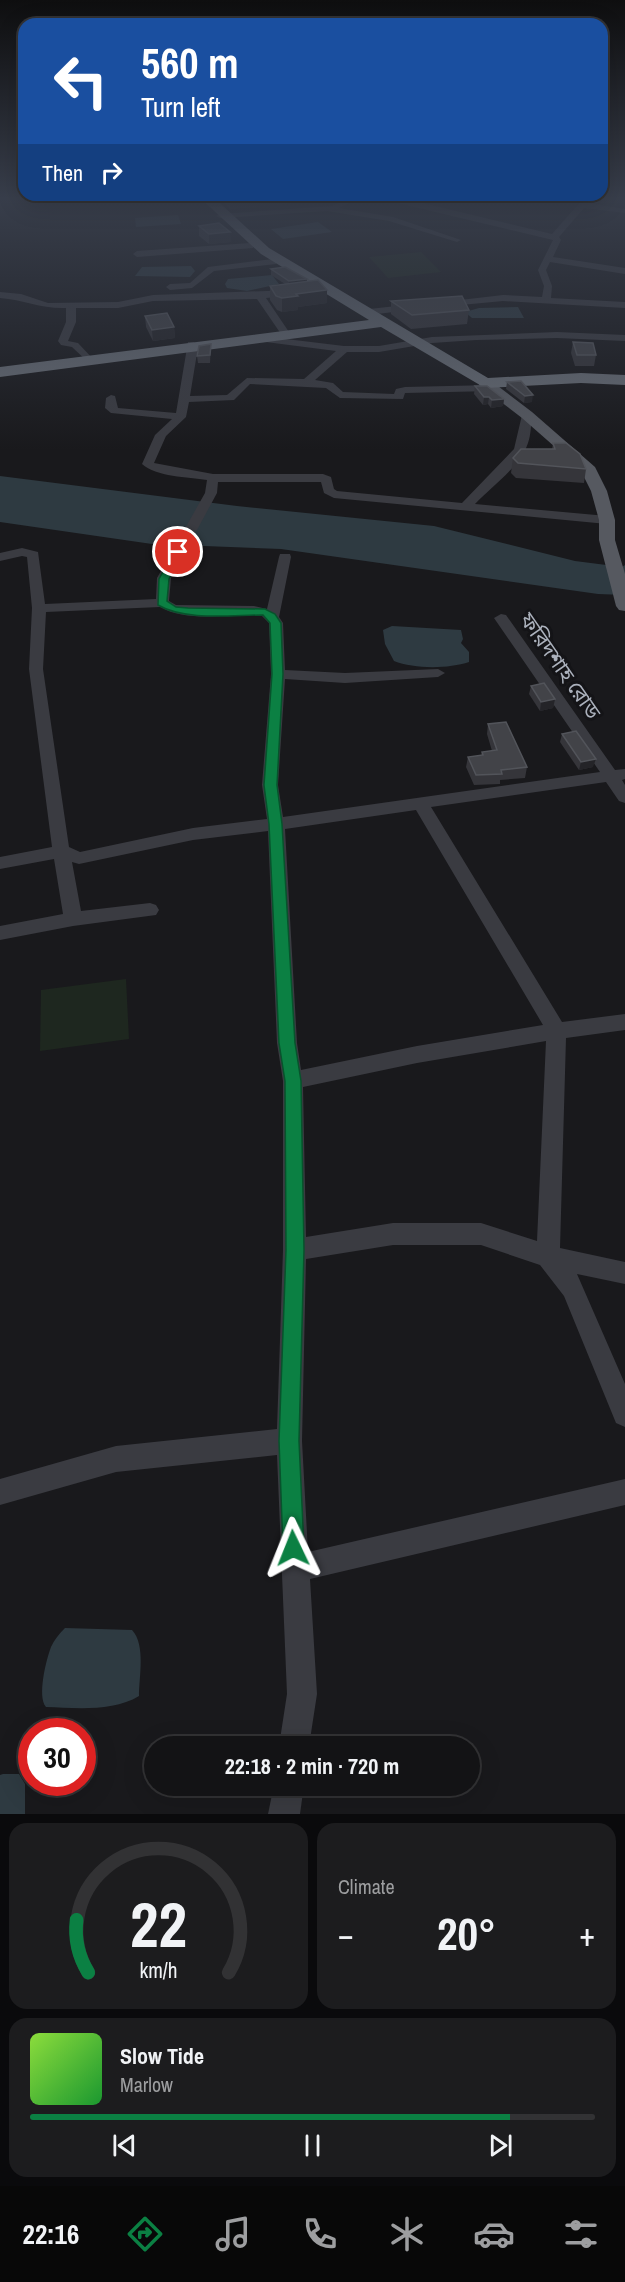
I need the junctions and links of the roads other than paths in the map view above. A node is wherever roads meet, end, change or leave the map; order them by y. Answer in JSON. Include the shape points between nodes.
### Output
{"nodes":[{"id":1,"x":197,"y":281,"type":"edge"},
{"id":2,"x":310,"y":281,"type":"edge"},
{"id":3,"x":313,"y":281,"type":"edge"},
{"id":4,"x":546,"y":281,"type":"edge"},
{"id":5,"x":165,"y":287,"type":"dead end"},
{"id":6,"x":325,"y":288,"type":"junction"},
{"id":7,"x":0,"y":295,"type":"edge"},
{"id":8,"x":260,"y":296,"type":"junction"},
{"id":9,"x":546,"y":299,"type":"junction"},
{"id":10,"x":625,"y":305,"type":"edge"},
{"id":11,"x":71,"y":306,"type":"junction"},
{"id":12,"x":437,"y":306,"type":"edge"},
{"id":13,"x":425,"y":307,"type":"edge"},
{"id":14,"x":371,"y":319,"type":"junction"},
{"id":15,"x":306,"y":331,"type":"junction"},
{"id":16,"x":284,"y":332,"type":"junction"},
{"id":17,"x":625,"y":338,"type":"edge"},
{"id":18,"x":261,"y":339,"type":"junction"},
{"id":19,"x":418,"y":342,"type":"junction"},
{"id":20,"x":192,"y":346,"type":"junction"},
{"id":21,"x":344,"y":349,"type":"junction"},
{"id":22,"x":87,"y":359,"type":"junction"},
{"id":23,"x":0,"y":370,"type":"edge"},
{"id":24,"x":625,"y":374,"type":"edge"},
{"id":25,"x":625,"y":380,"type":"edge"},
{"id":26,"x":307,"y":382,"type":"junction"},
{"id":27,"x":484,"y":382,"type":"junction"},
{"id":28,"x":111,"y":398,"type":"dead end"},
{"id":29,"x":183,"y":399,"type":"junction"},
{"id":30,"x":527,"y":415,"type":"junction"},
{"id":31,"x":181,"y":417,"type":"junction"},
{"id":32,"x":213,"y":478,"type":"junction"},
{"id":33,"x":465,"y":507,"type":"junction"},
{"id":34,"x":607,"y":520,"type":"junction"},
{"id":35,"x":285,"y":556,"type":"dead end"},
{"id":36,"x":0,"y":557,"type":"edge"},
{"id":37,"x":162,"y":603,"type":"junction"},
{"id":38,"x":625,"y":606,"type":"edge"},
{"id":39,"x":39,"y":608,"type":"junction"},
{"id":40,"x":272,"y":616,"type":"junction"},
{"id":41,"x":501,"y":618,"type":"dead end"},
{"id":42,"x":438,"y":673,"type":"dead end"},
{"id":43,"x":278,"y":674,"type":"junction"},
{"id":44,"x":618,"y":775,"type":"edge"},
{"id":45,"x":625,"y":797,"type":"edge"},
{"id":46,"x":420,"y":803,"type":"junction"},
{"id":47,"x":276,"y":824,"type":"junction"},
{"id":48,"x":62,"y":851,"type":"junction"},
{"id":49,"x":0,"y":863,"type":"edge"},
{"id":50,"x":150,"y":910,"type":"dead end"},
{"id":51,"x":73,"y":919,"type":"junction"},
{"id":52,"x":0,"y":933,"type":"edge"},
{"id":53,"x":625,"y":1022,"type":"edge"},
{"id":54,"x":556,"y":1030,"type":"junction"},
{"id":55,"x":293,"y":1081,"type":"junction"},
{"id":56,"x":295,"y":1250,"type":"junction"},
{"id":57,"x":548,"y":1256,"type":"junction"},
{"id":58,"x":625,"y":1273,"type":"edge"},
{"id":59,"x":625,"y":1414,"type":"edge"},
{"id":60,"x":289,"y":1441,"type":"junction"},
{"id":61,"x":0,"y":1492,"type":"edge"},
{"id":62,"x":625,"y":1492,"type":"edge"},
{"id":63,"x":294,"y":1569,"type":"junction"},
{"id":64,"x":296,"y":1736,"type":"edge"},
{"id":65,"x":287,"y":1796,"type":"edge"},
{"id":66,"x":285,"y":1814,"type":"edge"}],
"edges":[{"from":1,"to":5,"type":"street","via":[[192,285]]},
{"from":2,"to":6,"type":"highway"},
{"from":3,"to":6,"type":"highway"},
{"from":4,"to":9,"type":"street"},
{"from":6,"to":8,"type":"street"},
{"from":6,"to":14,"type":"highway"},
{"from":7,"to":11,"type":"street","via":[[47,306]]},
{"from":8,"to":11,"type":"street","via":[[162,298],[130,305]]},
{"from":8,"to":16,"type":"street"},
{"from":9,"to":10,"type":"street"},
{"from":9,"to":12,"type":"street","via":[[490,298]]},
{"from":11,"to":22,"type":"street","via":[[63,343],[75,345]]},
{"from":13,"to":14,"type":"street"},
{"from":14,"to":15,"type":"highway"},
{"from":14,"to":19,"type":"highway"},
{"from":15,"to":16,"type":"highway"},
{"from":15,"to":18,"type":"highway"},
{"from":16,"to":20,"type":"highway"},
{"from":17,"to":19,"type":"street","via":[[524,336]]},
{"from":18,"to":20,"type":"highway"},
{"from":18,"to":21,"type":"street"},
{"from":19,"to":21,"type":"street","via":[[379,349]]},
{"from":19,"to":27,"type":"highway"},
{"from":20,"to":22,"type":"highway"},
{"from":20,"to":29,"type":"street"},
{"from":21,"to":26,"type":"street"},
{"from":22,"to":23,"type":"highway"},
{"from":24,"to":27,"type":"highway","via":[[566,372]]},
{"from":25,"to":27,"type":"highway"},
{"from":26,"to":27,"type":"street","via":[[332,386],[340,395],[399,397],[400,391],[405,390]]},
{"from":26,"to":29,"type":"street","via":[[247,381],[230,398]]},
{"from":27,"to":30,"type":"main road"},
{"from":28,"to":31,"type":"street","via":[[110,408],[115,411]]},
{"from":29,"to":31,"type":"street"},
{"from":30,"to":33,"type":"street","via":[[523,444],[515,457]]},
{"from":30,"to":34,"type":"main road","via":[[587,467]]},
{"from":31,"to":32,"type":"street","via":[[161,435],[148,464]]},
{"from":32,"to":33,"type":"street","via":[[323,478],[334,494]]},
{"from":32,"to":37,"type":"street","via":[[211,493],[164,579]]},
{"from":33,"to":34,"type":"street"},
{"from":34,"to":38,"type":"main road","via":[[607,540]]},
{"from":35,"to":40,"type":"street"},
{"from":36,"to":39,"type":"street","via":[[22,552],[33,555]]},
{"from":37,"to":39,"type":"street"},
{"from":37,"to":40,"type":"street","via":[[173,609],[254,610]]},
{"from":39,"to":48,"type":"street","via":[[36,669]]},
{"from":40,"to":43,"type":"street","via":[[276,623]]},
{"from":41,"to":44,"type":"street","name":"ফরিদশাহ রোড"},
{"from":42,"to":43,"type":"street","via":[[345,678]]},
{"from":43,"to":47,"type":"street","via":[[270,785]]},
{"from":44,"to":45,"type":"street","name":"ফরিদশাহ রোড"},
{"from":44,"to":46,"type":"street"},
{"from":46,"to":47,"type":"street"},
{"from":46,"to":54,"type":"street"},
{"from":47,"to":48,"type":"street","via":[[193,834],[79,858]]},
{"from":47,"to":55,"type":"street","via":[[287,1043]]},
{"from":48,"to":49,"type":"street"},
{"from":48,"to":51,"type":"street"},
{"from":50,"to":51,"type":"street"},
{"from":51,"to":52,"type":"street"},
{"from":53,"to":54,"type":"street"},
{"from":54,"to":55,"type":"street"},
{"from":54,"to":57,"type":"street"},
{"from":55,"to":56,"type":"street"},
{"from":56,"to":57,"type":"street","via":[[393,1234],[481,1234]]},
{"from":56,"to":60,"type":"street"},
{"from":57,"to":58,"type":"street"},
{"from":57,"to":59,"type":"street","via":[[573,1288]]},
{"from":60,"to":61,"type":"street","via":[[117,1459]]},
{"from":60,"to":63,"type":"street"},
{"from":62,"to":63,"type":"street"},
{"from":63,"to":64,"type":"street","via":[[302,1694]]},
{"from":65,"to":66,"type":"street"}]}
